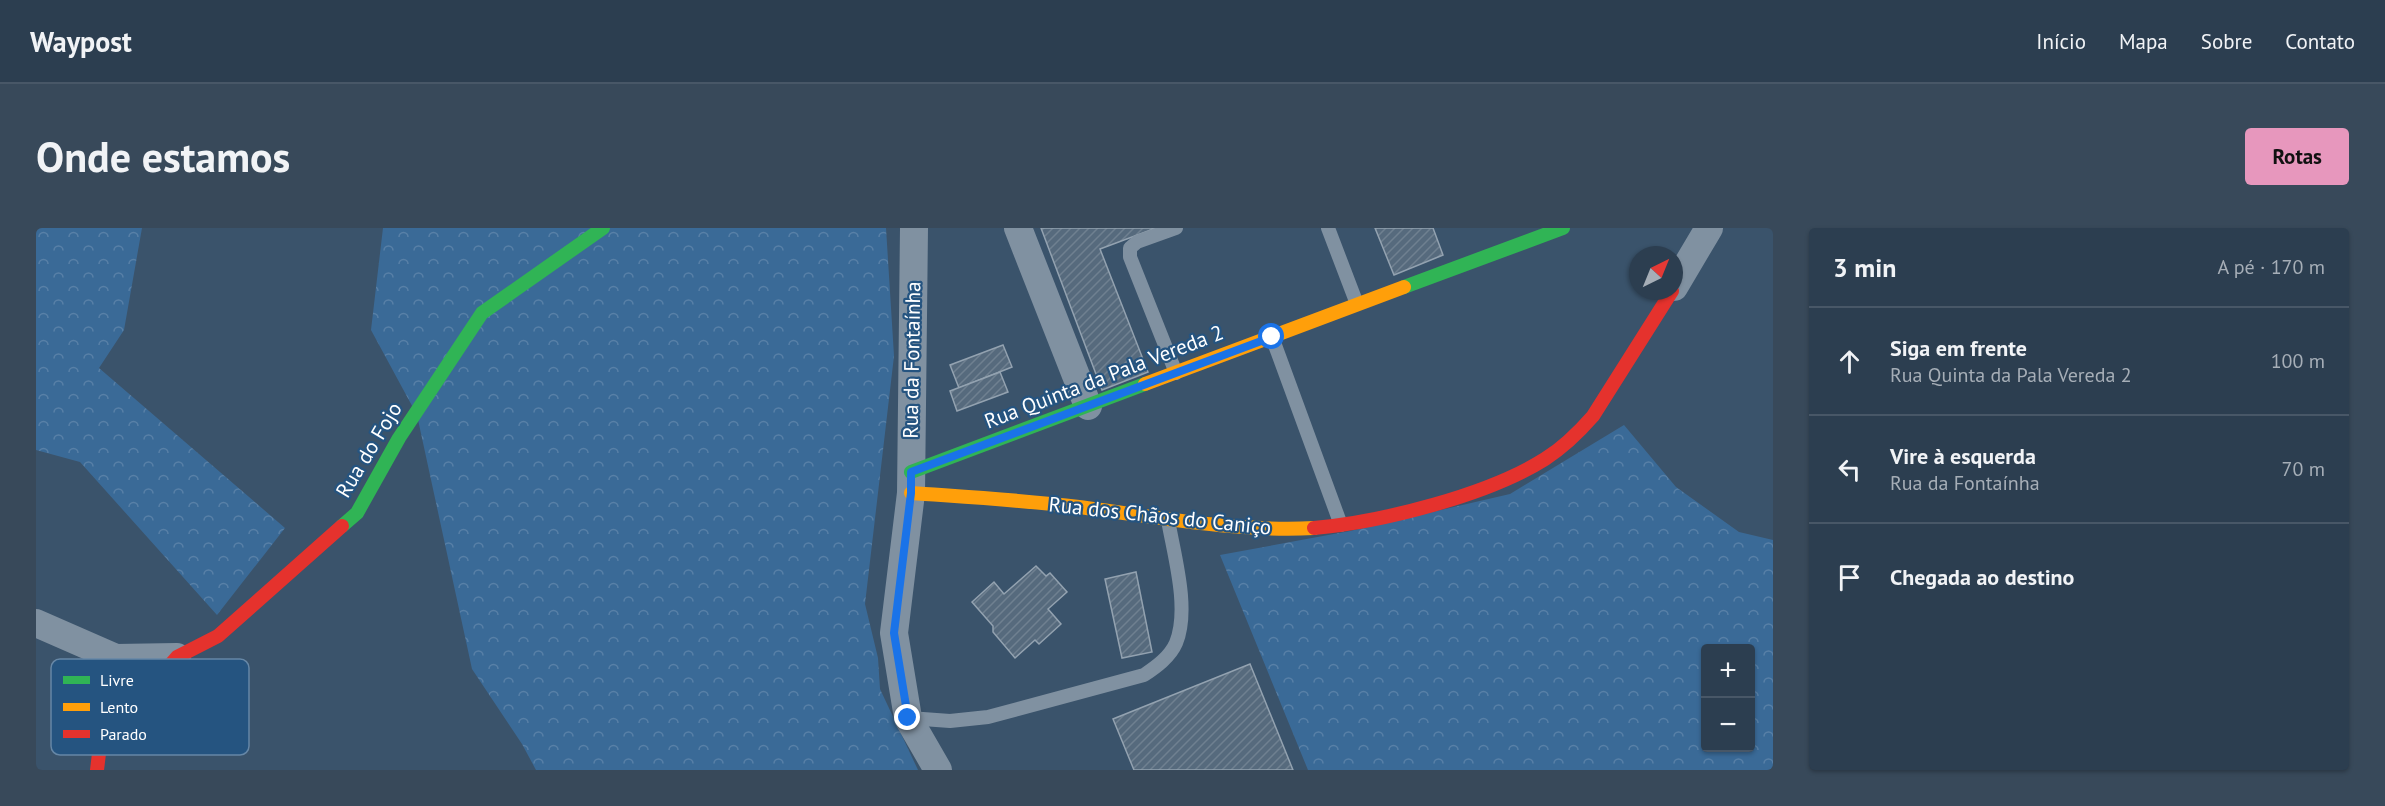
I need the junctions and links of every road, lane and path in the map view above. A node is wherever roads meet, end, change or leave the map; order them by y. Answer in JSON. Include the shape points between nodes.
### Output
{"nodes":[{"id":1,"x":603,"y":228,"type":"edge"},
{"id":2,"x":914,"y":228,"type":"edge"},
{"id":3,"x":1018,"y":228,"type":"edge"},
{"id":4,"x":1176,"y":228,"type":"edge"},
{"id":5,"x":1328,"y":228,"type":"edge"},
{"id":6,"x":1563,"y":228,"type":"edge"},
{"id":7,"x":1709,"y":228,"type":"edge"},
{"id":8,"x":1683,"y":272,"type":"edge"},
{"id":9,"x":1666,"y":300,"type":"edge"},
{"id":10,"x":1358,"y":305,"type":"junction"},
{"id":11,"x":1272,"y":337,"type":"junction"},
{"id":12,"x":1176,"y":373,"type":"junction"},
{"id":13,"x":1088,"y":406,"type":"junction"},
{"id":14,"x":911,"y":482,"type":"junction"},
{"id":15,"x":1168,"y":520,"type":"junction"},
{"id":16,"x":1341,"y":525,"type":"junction"},
{"id":17,"x":36,"y":623,"type":"edge"},
{"id":18,"x":177,"y":657,"type":"joint"},
{"id":19,"x":908,"y":718,"type":"junction"},
{"id":20,"x":99,"y":755,"type":"edge"},
{"id":21,"x":97,"y":770,"type":"edge"},
{"id":22,"x":938,"y":770,"type":"edge"}],
"edges":[{"from":1,"to":18,"type":"street","name":"Rua do Fojo","via":[[482,313],[399,438],[357,513],[218,636]]},
{"from":2,"to":14,"type":"street","name":"Rua da Fontaínha"},
{"from":3,"to":13,"type":"street"},
{"from":4,"to":12,"type":"lane","via":[[1137,242],[1130,248],[1130,257]]},
{"from":5,"to":10,"type":"lane"},
{"from":6,"to":10,"type":"street","name":"Rua Quinta da Pala Vereda 2"},
{"from":7,"to":8,"type":"street"},
{"from":9,"to":16,"type":"street","name":"Rua dos Chãos do Caniço","via":[[1593,416],[1580,432],[1542,462],[1502,483],[1395,515]]},
{"from":10,"to":11,"type":"street","name":"Rua Quinta da Pala Vereda 2"},
{"from":11,"to":12,"type":"street","name":"Rua Quinta da Pala Vereda 2"},
{"from":11,"to":16,"type":"lane"},
{"from":12,"to":13,"type":"street","name":"Rua Quinta da Pala Vereda 2"},
{"from":13,"to":14,"type":"street","name":"Rua Quinta da Pala Vereda 2"},
{"from":14,"to":15,"type":"street","name":"Rua dos Chãos do Caniço"},
{"from":14,"to":19,"type":"street","name":"Rua da Fontaínha","via":[[894,633]]},
{"from":15,"to":16,"type":"street","name":"Rua dos Chãos do Caniço","via":[[1232,529]]},
{"from":15,"to":19,"type":"lane","via":[[1181,616],[1176,644],[1159,665],[1144,675],[988,717],[950,721]]},
{"from":17,"to":18,"type":"street","via":[[116,658]]},
{"from":19,"to":22,"type":"street","name":"Rua da Fontaínha"},
{"from":20,"to":21,"type":"street","name":"Rua do Fojo"}]}
